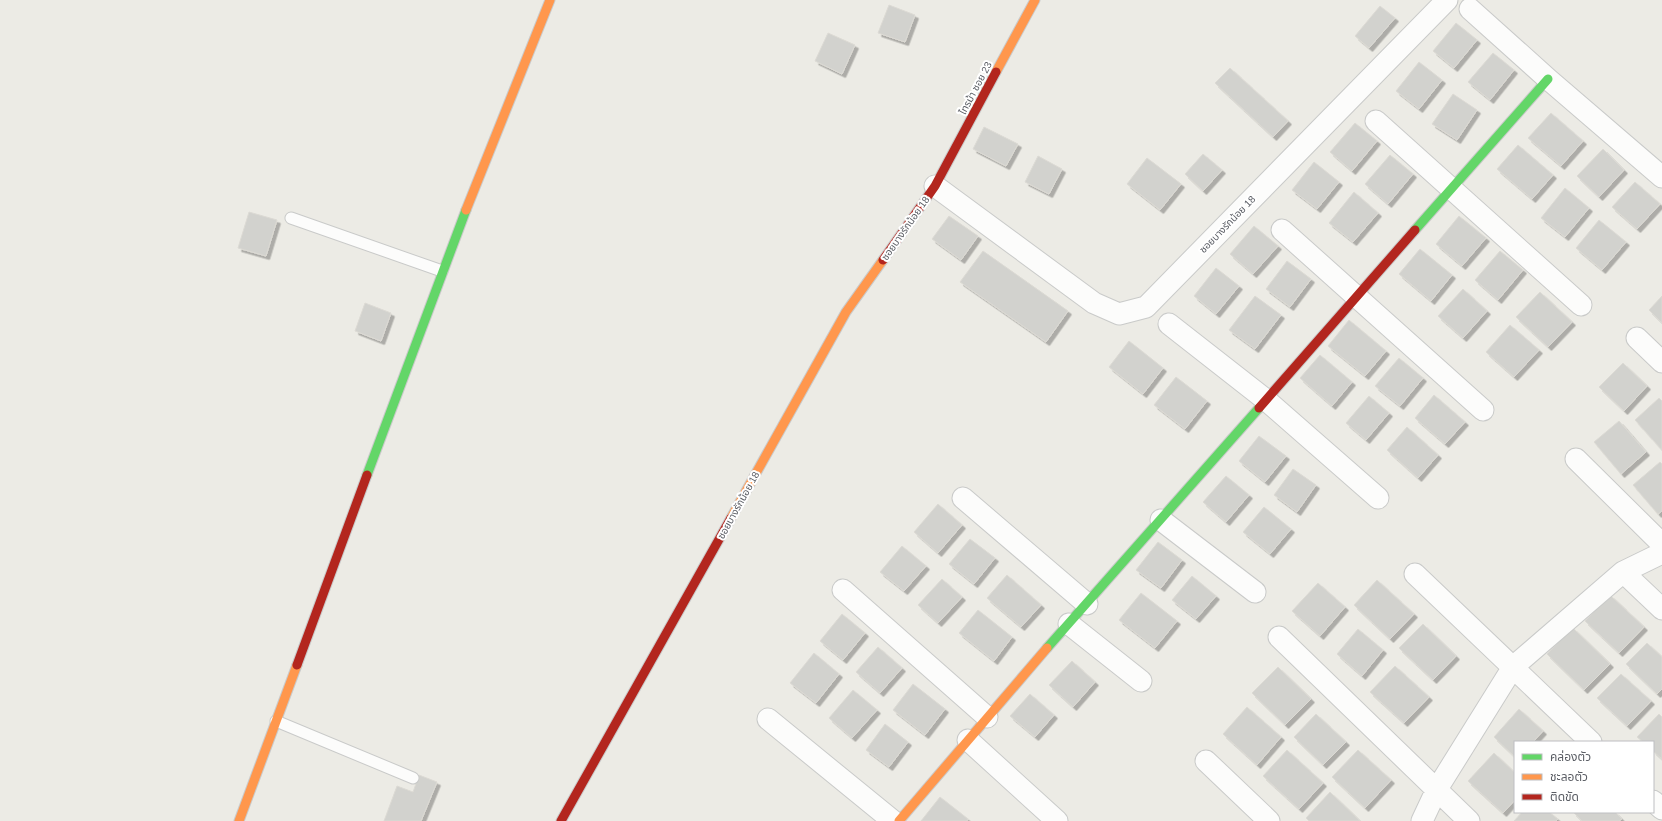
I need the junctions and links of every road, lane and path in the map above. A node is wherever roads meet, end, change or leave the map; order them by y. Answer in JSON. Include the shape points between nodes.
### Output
{"nodes":[{"id":1,"x":550,"y":0,"type":"edge"},
{"id":2,"x":1035,"y":0,"type":"edge"},
{"id":3,"x":1447,"y":0,"type":"edge"},
{"id":4,"x":1470,"y":9,"type":"dead end"},
{"id":5,"x":1548,"y":79,"type":"junction"},
{"id":6,"x":1376,"y":121,"type":"dead end"},
{"id":7,"x":1662,"y":177,"type":"edge"},
{"id":8,"x":935,"y":186,"type":"junction"},
{"id":9,"x":1451,"y":190,"type":"junction"},
{"id":10,"x":291,"y":218,"type":"dead end"},
{"id":11,"x":1282,"y":230,"type":"dead end"},
{"id":12,"x":442,"y":271,"type":"junction"},
{"id":13,"x":1357,"y":297,"type":"junction"},
{"id":14,"x":1581,"y":305,"type":"dead end"},
{"id":15,"x":1169,"y":324,"type":"dead end"},
{"id":16,"x":1637,"y":338,"type":"dead end"},
{"id":17,"x":1662,"y":362,"type":"edge"},
{"id":18,"x":1266,"y":400,"type":"junction"},
{"id":19,"x":1483,"y":410,"type":"dead end"},
{"id":20,"x":1576,"y":459,"type":"dead end"},
{"id":21,"x":963,"y":498,"type":"dead end"},
{"id":22,"x":1378,"y":498,"type":"dead end"},
{"id":23,"x":1161,"y":520,"type":"junction"},
{"id":24,"x":1662,"y":544,"type":"edge"},
{"id":25,"x":1662,"y":553,"type":"edge"},
{"id":26,"x":1623,"y":572,"type":"junction"},
{"id":27,"x":1415,"y":574,"type":"dead end"},
{"id":28,"x":843,"y":590,"type":"dead end"},
{"id":29,"x":1255,"y":592,"type":"dead end"},
{"id":30,"x":1087,"y":604,"type":"junction"},
{"id":31,"x":1662,"y":609,"type":"edge"},
{"id":32,"x":1070,"y":624,"type":"junction"},
{"id":33,"x":1279,"y":637,"type":"dead end"},
{"id":34,"x":1513,"y":667,"type":"junction"},
{"id":35,"x":1141,"y":681,"type":"dead end"},
{"id":36,"x":987,"y":717,"type":"junction"},
{"id":37,"x":768,"y":719,"type":"dead end"},
{"id":38,"x":276,"y":721,"type":"junction"},
{"id":39,"x":968,"y":740,"type":"junction"},
{"id":40,"x":1590,"y":741,"type":"edge"},
{"id":41,"x":1206,"y":761,"type":"dead end"},
{"id":42,"x":413,"y":778,"type":"dead end"},
{"id":43,"x":1437,"y":789,"type":"junction"},
{"id":44,"x":1654,"y":802,"type":"edge"},
{"id":45,"x":1662,"y":809,"type":"edge"},
{"id":46,"x":239,"y":821,"type":"edge"},
{"id":47,"x":561,"y":821,"type":"edge"},
{"id":48,"x":893,"y":821,"type":"edge"},
{"id":49,"x":899,"y":821,"type":"edge"},
{"id":50,"x":1057,"y":821,"type":"edge"},
{"id":51,"x":1269,"y":821,"type":"edge"},
{"id":52,"x":1422,"y":821,"type":"edge"},
{"id":53,"x":1469,"y":821,"type":"edge"}],
"edges":[{"from":1,"to":12,"type":"street"},
{"from":2,"to":8,"type":"street","name":"ไทรม้า ซอย 23"},
{"from":3,"to":8,"type":"street","name":"ซอยบางรักน้อย 18","via":[[1146,307],[1119,314],[1094,303]]},
{"from":4,"to":5,"type":"street"},
{"from":5,"to":7,"type":"street"},
{"from":5,"to":9,"type":"street"},
{"from":6,"to":9,"type":"street"},
{"from":8,"to":47,"type":"street","name":"ซอยบางรักน้อย 18","via":[[846,312]]},
{"from":9,"to":13,"type":"street"},
{"from":9,"to":14,"type":"street"},
{"from":10,"to":12,"type":"lane"},
{"from":11,"to":13,"type":"street"},
{"from":12,"to":38,"type":"street"},
{"from":13,"to":18,"type":"street"},
{"from":13,"to":19,"type":"street"},
{"from":15,"to":18,"type":"street"},
{"from":16,"to":17,"type":"street"},
{"from":18,"to":22,"type":"street"},
{"from":18,"to":23,"type":"street"},
{"from":20,"to":24,"type":"street"},
{"from":21,"to":30,"type":"street"},
{"from":23,"to":29,"type":"street"},
{"from":23,"to":30,"type":"street"},
{"from":25,"to":26,"type":"street"},
{"from":26,"to":31,"type":"street"},
{"from":26,"to":34,"type":"street"},
{"from":27,"to":34,"type":"street"},
{"from":28,"to":36,"type":"street"},
{"from":30,"to":32,"type":"street"},
{"from":32,"to":35,"type":"street"},
{"from":32,"to":36,"type":"street"},
{"from":33,"to":43,"type":"street"},
{"from":34,"to":40,"type":"street"},
{"from":34,"to":43,"type":"street"},
{"from":36,"to":39,"type":"street"},
{"from":37,"to":48,"type":"street"},
{"from":38,"to":42,"type":"lane"},
{"from":38,"to":46,"type":"street"},
{"from":39,"to":49,"type":"street"},
{"from":39,"to":50,"type":"street"},
{"from":41,"to":51,"type":"street"},
{"from":43,"to":52,"type":"street"},
{"from":43,"to":53,"type":"street"},
{"from":44,"to":45,"type":"street"}]}
